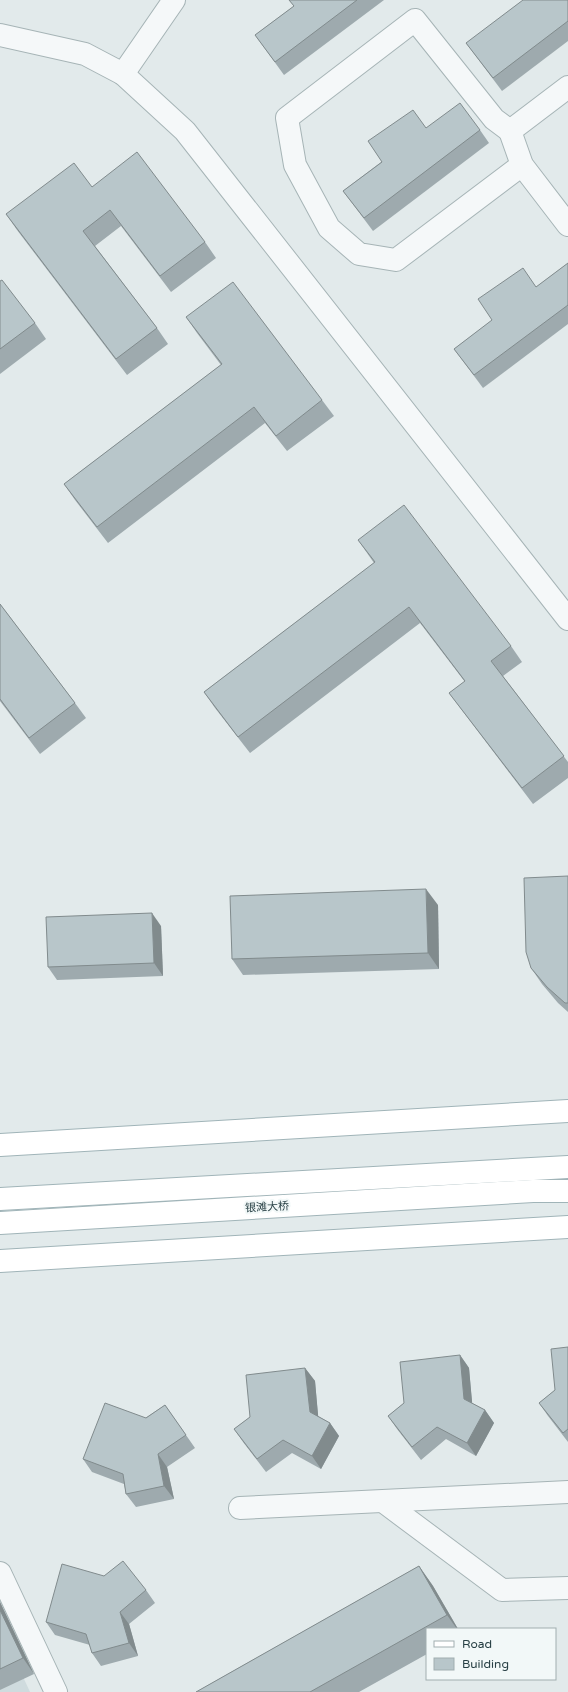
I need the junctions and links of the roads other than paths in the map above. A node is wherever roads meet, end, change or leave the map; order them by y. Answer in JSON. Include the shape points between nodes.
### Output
{"nodes":[{"id":1,"x":174,"y":0,"type":"edge"},
{"id":2,"x":0,"y":35,"type":"edge"},
{"id":3,"x":123,"y":74,"type":"junction"},
{"id":4,"x":568,"y":87,"type":"edge"},
{"id":5,"x":510,"y":131,"type":"junction"},
{"id":6,"x":522,"y":165,"type":"junction"},
{"id":7,"x":568,"y":225,"type":"edge"},
{"id":8,"x":568,"y":619,"type":"edge"},
{"id":9,"x":568,"y":1112,"type":"edge"},
{"id":10,"x":0,"y":1145,"type":"edge"},
{"id":11,"x":568,"y":1167,"type":"edge"},
{"id":12,"x":568,"y":1191,"type":"edge"},
{"id":13,"x":0,"y":1199,"type":"edge"},
{"id":14,"x":0,"y":1223,"type":"edge"},
{"id":15,"x":568,"y":1226,"type":"edge"},
{"id":16,"x":0,"y":1261,"type":"edge"},
{"id":17,"x":568,"y":1492,"type":"edge"},
{"id":18,"x":384,"y":1502,"type":"junction"},
{"id":19,"x":240,"y":1508,"type":"dead end"},
{"id":20,"x":0,"y":1573,"type":"edge"},
{"id":21,"x":568,"y":1588,"type":"edge"},
{"id":22,"x":56,"y":1692,"type":"edge"}],
"edges":[{"from":1,"to":3,"type":"street"},
{"from":2,"to":3,"type":"street","via":[[85,54]]},
{"from":3,"to":8,"type":"street","via":[[185,131]]},
{"from":4,"to":5,"type":"street"},
{"from":5,"to":6,"type":"street"},
{"from":5,"to":6,"type":"street","via":[[494,119],[415,20],[287,118],[295,165],[329,228],[359,254],[396,260]]},
{"from":6,"to":7,"type":"street"},
{"from":9,"to":10,"type":"main road"},
{"from":11,"to":13,"type":"main road"},
{"from":12,"to":14,"type":"main road","name":"银滩大桥"},
{"from":15,"to":16,"type":"main road"},
{"from":17,"to":18,"type":"street"},
{"from":18,"to":19,"type":"street"},
{"from":18,"to":21,"type":"street","via":[[502,1590]]},
{"from":20,"to":22,"type":"street"}]}
